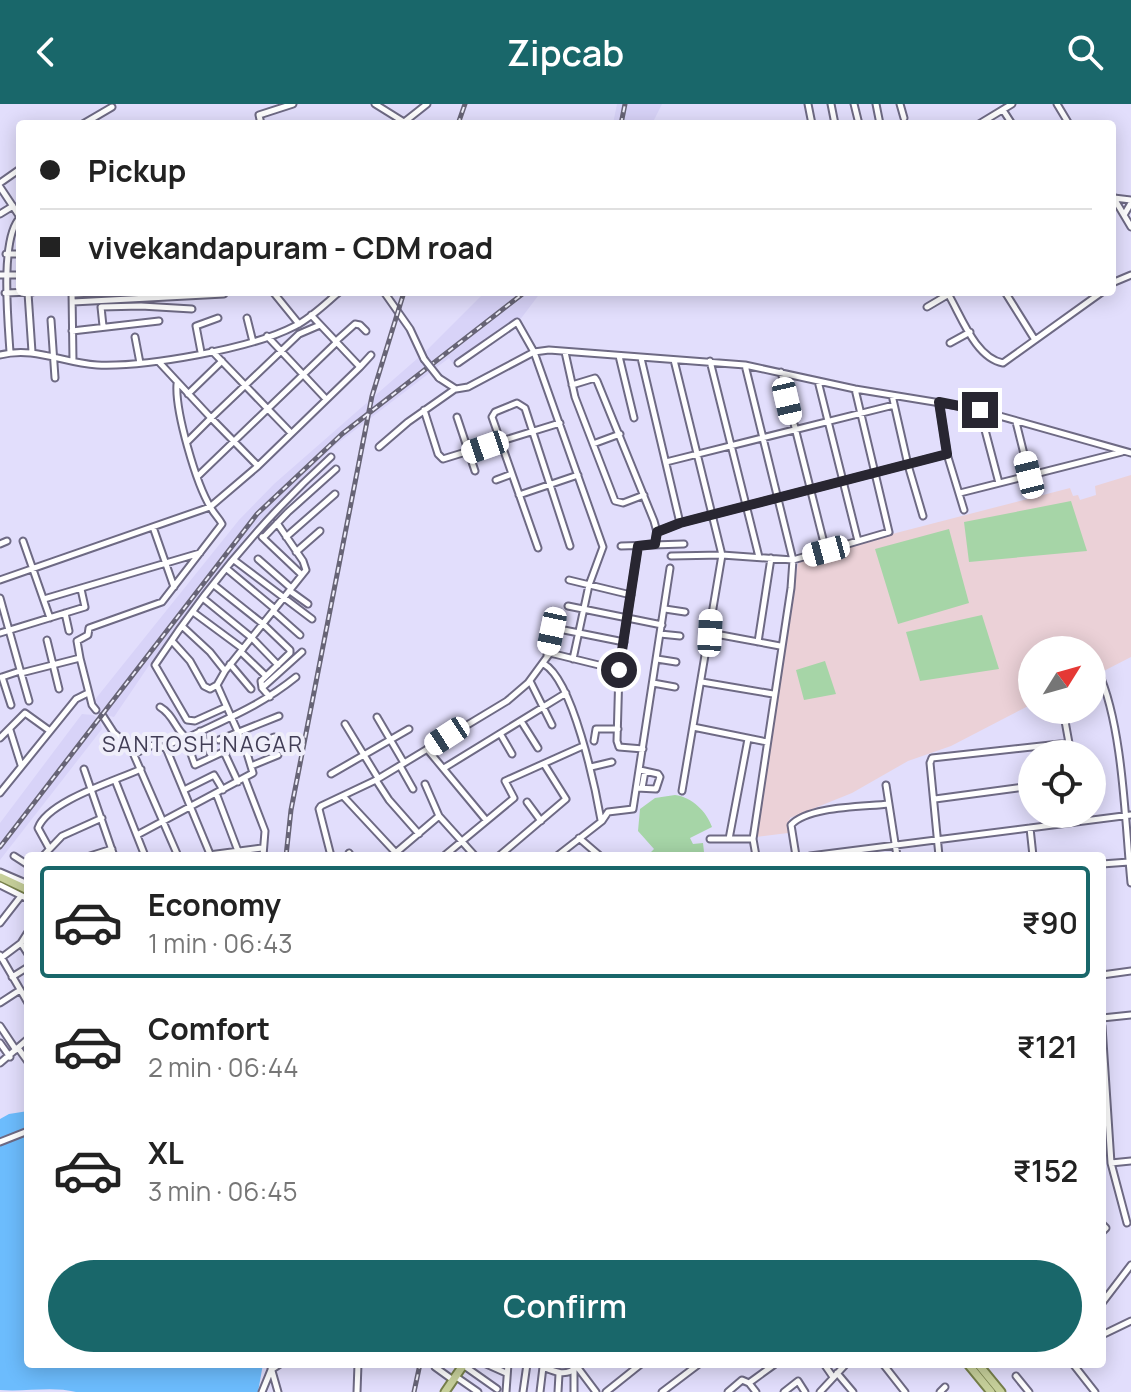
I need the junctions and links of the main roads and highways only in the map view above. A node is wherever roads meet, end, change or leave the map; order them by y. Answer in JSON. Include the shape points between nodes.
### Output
{"nodes":[{"id":1,"x":0,"y":874,"type":"edge"},
{"id":2,"x":24,"y":887,"type":"edge"},
{"id":3,"x":461,"y":1368,"type":"edge"},
{"id":4,"x":971,"y":1368,"type":"edge"},
{"id":5,"x":982,"y":1368,"type":"edge"},
{"id":6,"x":445,"y":1392,"type":"edge"},
{"id":7,"x":991,"y":1392,"type":"edge"},
{"id":8,"x":1001,"y":1392,"type":"edge"}],
"edges":[{"from":1,"to":2,"type":"main road"},
{"from":3,"to":6,"type":"main road"},
{"from":4,"to":7,"type":"main road"},
{"from":5,"to":8,"type":"main road"}]}
